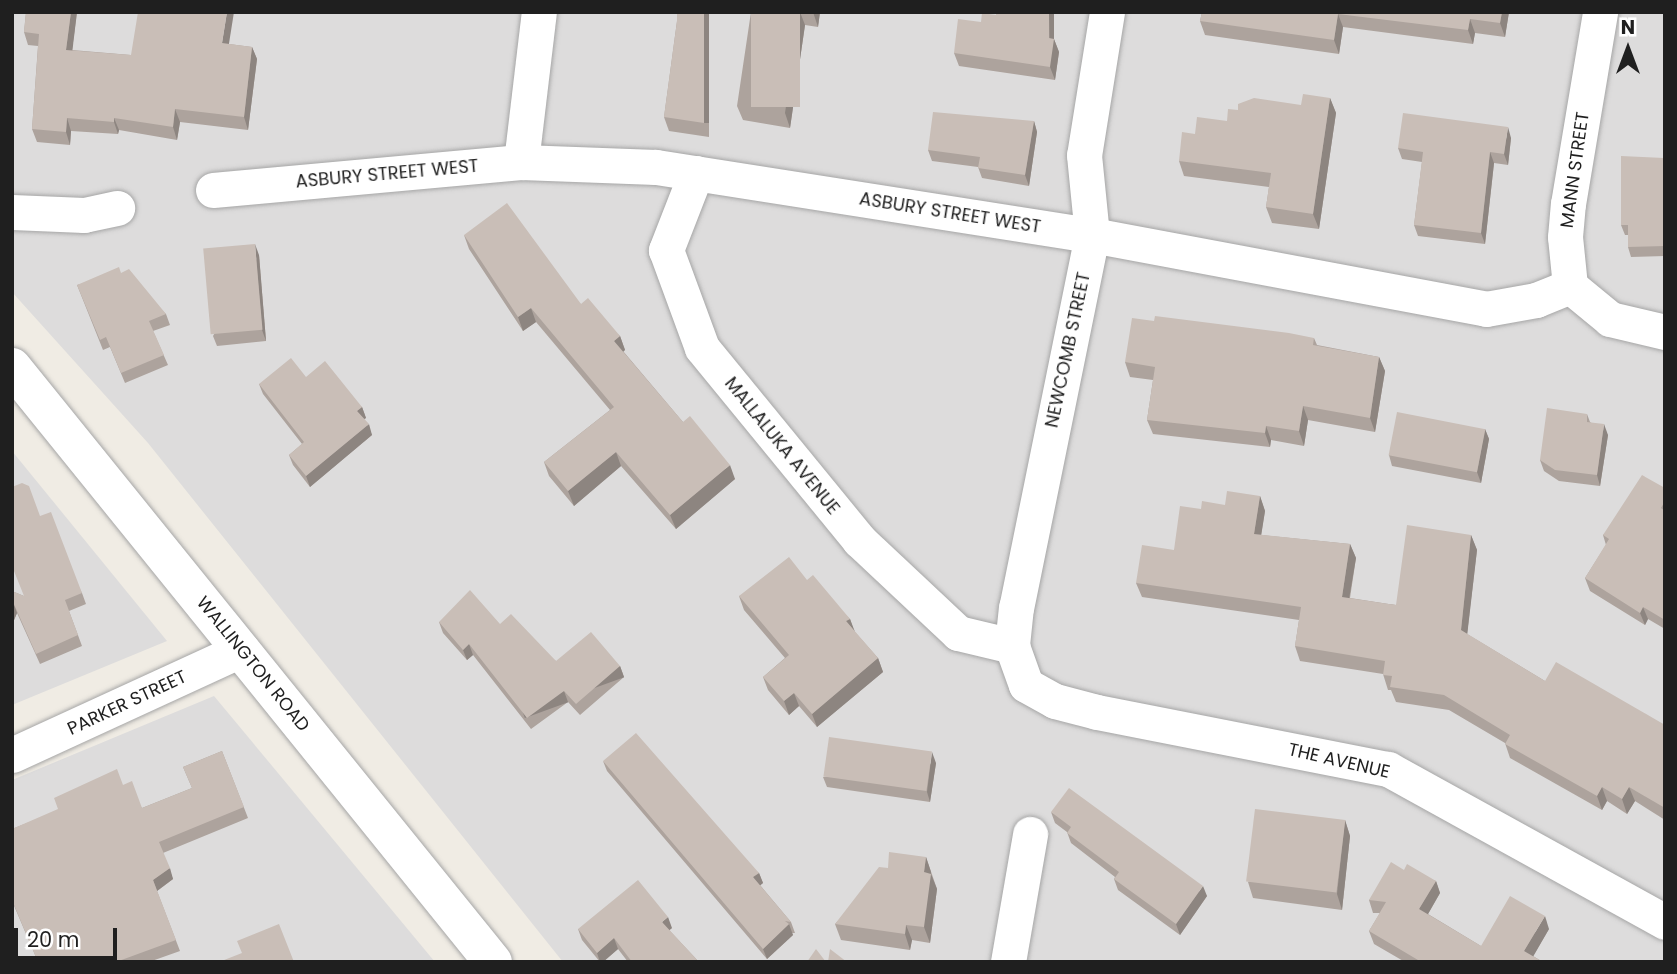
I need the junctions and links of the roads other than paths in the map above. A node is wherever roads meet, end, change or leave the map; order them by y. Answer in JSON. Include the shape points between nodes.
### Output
{"nodes":[{"id":1,"x":539,"y":12,"type":"edge"},
{"id":2,"x":1107,"y":12,"type":"edge"},
{"id":3,"x":1600,"y":12,"type":"edge"},
{"id":4,"x":521,"y":162,"type":"junction"},
{"id":5,"x":696,"y":173,"type":"junction"},
{"id":6,"x":213,"y":190,"type":"dead end"},
{"id":7,"x":117,"y":208,"type":"dead end"},
{"id":8,"x":12,"y":212,"type":"edge"},
{"id":9,"x":1092,"y":235,"type":"junction"},
{"id":10,"x":1570,"y":286,"type":"junction"},
{"id":11,"x":1665,"y":332,"type":"edge"},
{"id":12,"x":12,"y":367,"type":"edge"},
{"id":13,"x":1012,"y":646,"type":"junction"},
{"id":14,"x":242,"y":649,"type":"junction"},
{"id":15,"x":1027,"y":685,"type":"joint"},
{"id":16,"x":12,"y":755,"type":"edge"},
{"id":17,"x":1030,"y":834,"type":"dead end"},
{"id":18,"x":1665,"y":922,"type":"edge"},
{"id":19,"x":493,"y":962,"type":"edge"},
{"id":20,"x":1008,"y":962,"type":"edge"}],
"edges":[{"from":1,"to":4,"type":"street"},
{"from":2,"to":9,"type":"street","name":"NEWCOMB STREET","via":[[1084,155]]},
{"from":3,"to":10,"type":"street","name":"MANN STREET","via":[[1568,204],[1565,237]]},
{"from":4,"to":5,"type":"street","name":"ASBURY STREET WEST"},
{"from":4,"to":6,"type":"street","name":"ASBURY STREET WEST"},
{"from":5,"to":9,"type":"street","name":"ASBURY STREET WEST"},
{"from":5,"to":13,"type":"street","name":"MALLALUKA AVENUE","via":[[666,250],[702,348],[859,540],[958,633]]},
{"from":7,"to":8,"type":"street","via":[[84,215]]},
{"from":9,"to":10,"type":"street","name":"ASBURY STREET WEST","via":[[1486,309],[1536,300]]},
{"from":9,"to":13,"type":"street","name":"NEWCOMB STREET","via":[[1016,607]]},
{"from":10,"to":11,"type":"street","via":[[1609,319]]},
{"from":12,"to":14,"type":"street","name":"WALLINGTON ROAD"},
{"from":13,"to":15,"type":"street","name":"NEWCOMB STREET"},
{"from":14,"to":16,"type":"street","name":"PARKER STREET"},
{"from":14,"to":19,"type":"street","name":"WALLINGTON ROAD"},
{"from":15,"to":18,"type":"street","name":"THE AVENUE","via":[[1055,701],[1097,712],[1388,769]]},
{"from":17,"to":20,"type":"street"}]}
